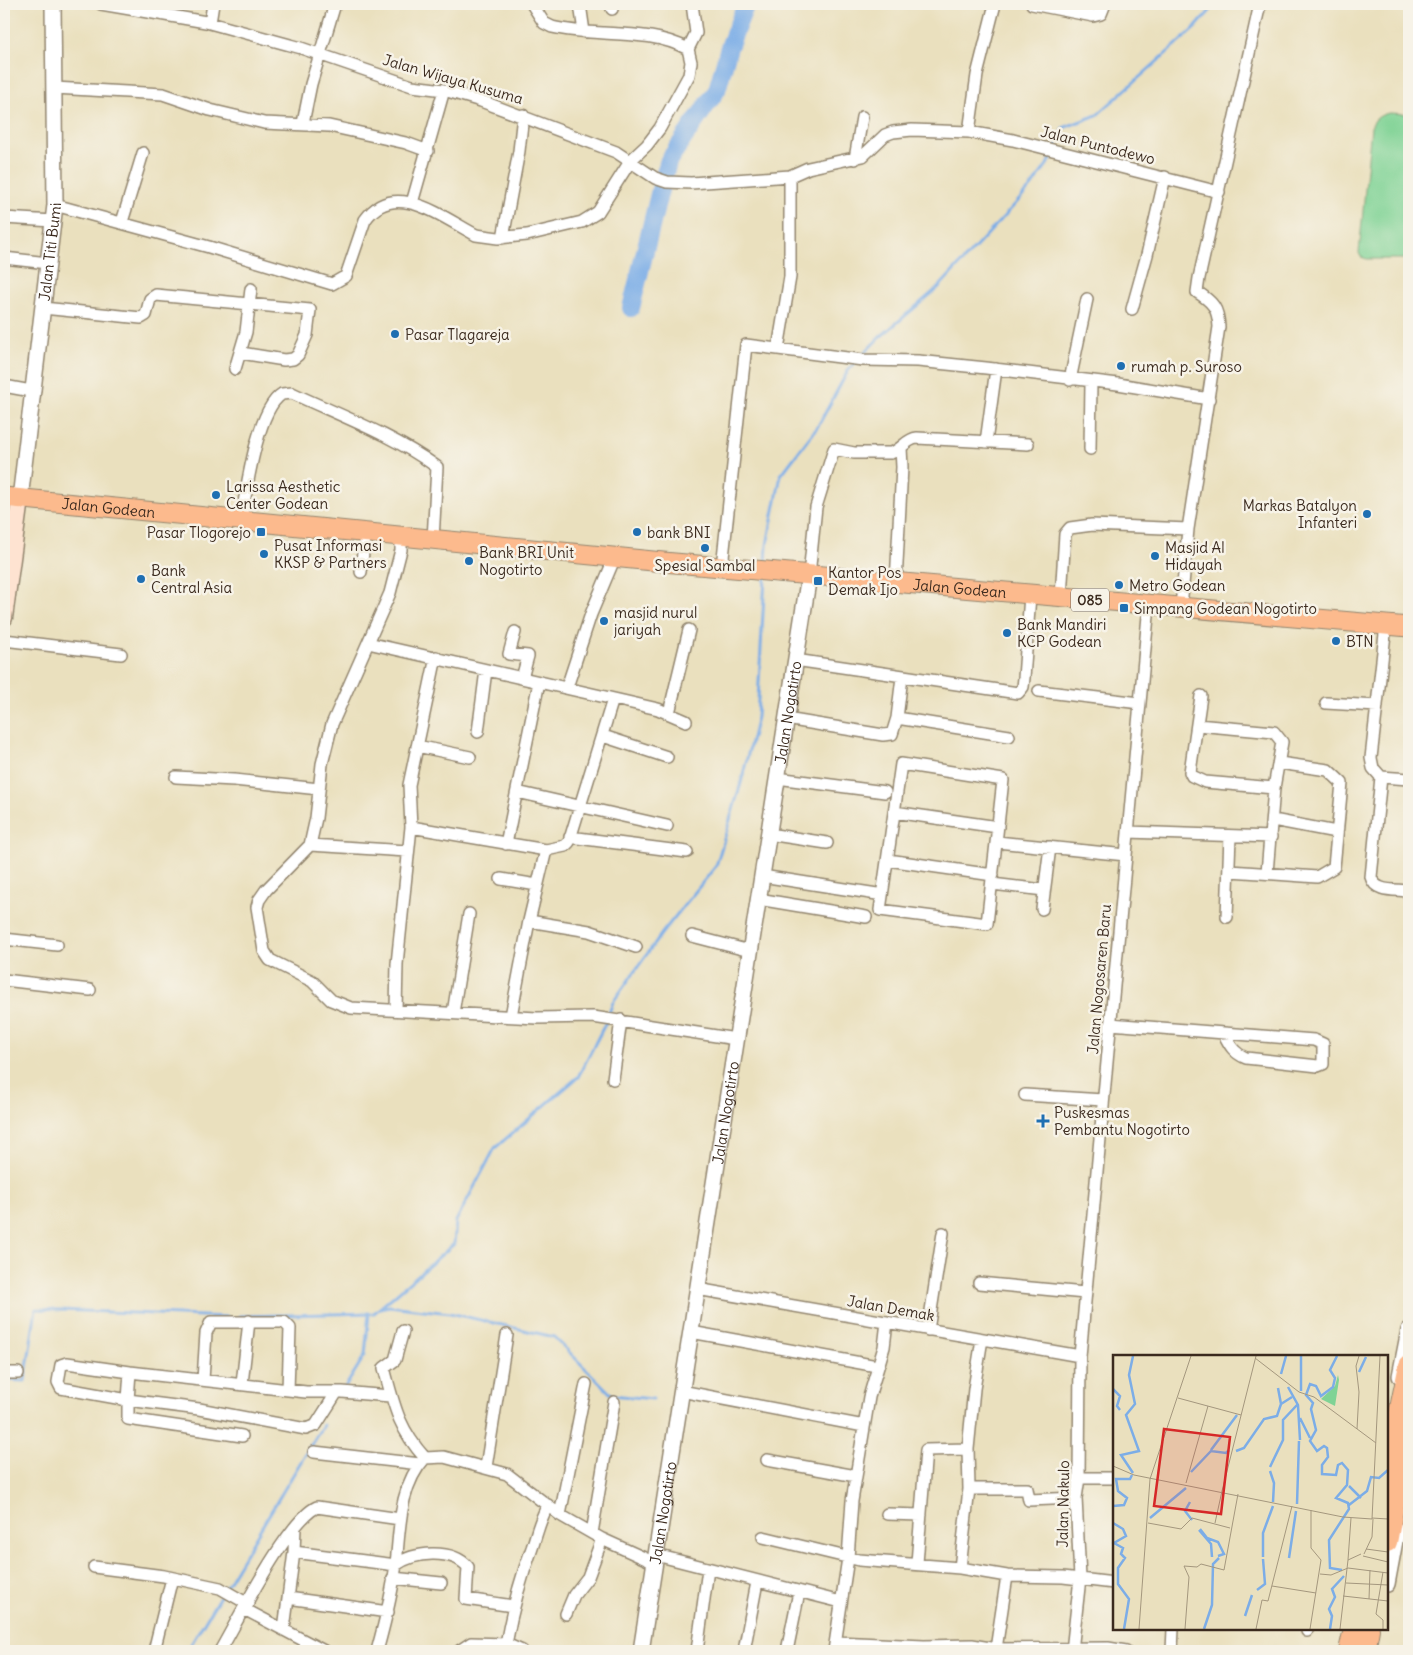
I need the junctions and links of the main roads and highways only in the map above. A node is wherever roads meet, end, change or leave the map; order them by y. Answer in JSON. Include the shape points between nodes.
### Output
{"nodes":[{"id":1,"x":12,"y":498,"type":"edge"},
{"id":2,"x":4,"y":618,"type":"edge"},
{"id":3,"x":1409,"y":627,"type":"edge"},
{"id":4,"x":1409,"y":1365,"type":"edge"},
{"id":5,"x":1399,"y":1435,"type":"edge"},
{"id":6,"x":1388,"y":1468,"type":"edge"},
{"id":7,"x":1388,"y":1533,"type":"edge"},
{"id":8,"x":1354,"y":1630,"type":"edge"},
{"id":9,"x":1369,"y":1630,"type":"edge"},
{"id":10,"x":1348,"y":1651,"type":"edge"},
{"id":11,"x":1365,"y":1651,"type":"edge"}],
"edges":[{"from":1,"to":2,"type":"main road"},
{"from":1,"to":3,"type":"main road","name":"Jalan Godean","number":"085","via":[[896,583]]},
{"from":4,"to":5,"type":"highway"},
{"from":5,"to":6,"type":"highway"},
{"from":5,"to":7,"type":"highway"},
{"from":8,"to":10,"type":"highway"},
{"from":9,"to":11,"type":"highway"}]}
